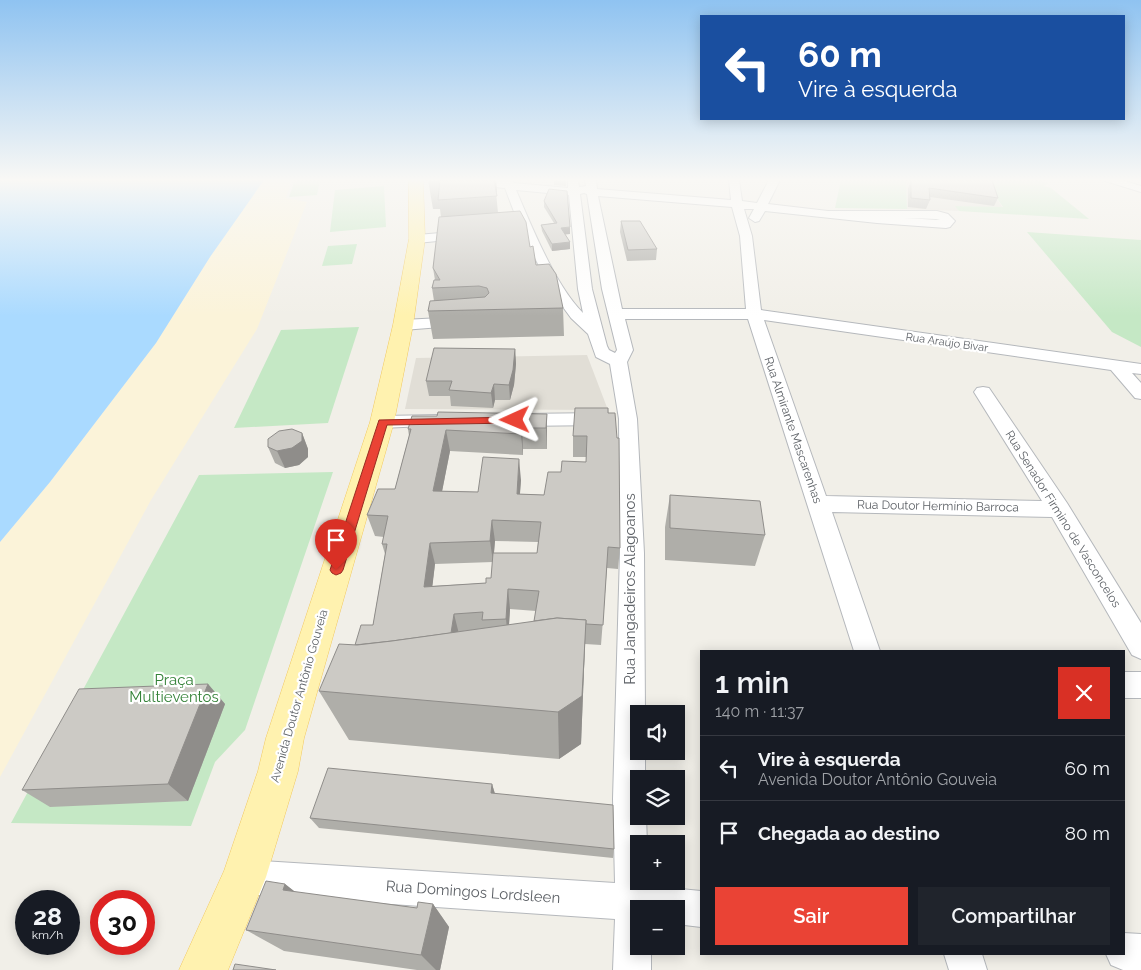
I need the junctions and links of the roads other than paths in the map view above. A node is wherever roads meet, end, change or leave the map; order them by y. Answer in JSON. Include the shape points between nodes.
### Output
{"nodes":[{"id":1,"x":417,"y":225,"type":"edge"},
{"id":2,"x":525,"y":225,"type":"edge"},
{"id":3,"x":578,"y":225,"type":"edge"},
{"id":4,"x":598,"y":225,"type":"edge"},
{"id":5,"x":743,"y":225,"type":"edge"},
{"id":6,"x":752,"y":225,"type":"edge"},
{"id":7,"x":527,"y":230,"type":"junction"},
{"id":8,"x":509,"y":232,"type":"edge"},
{"id":9,"x":472,"y":234,"type":"edge"},
{"id":10,"x":746,"y":236,"type":"junction"},
{"id":11,"x":417,"y":239,"type":"junction"},
{"id":12,"x":615,"y":314,"type":"junction"},
{"id":13,"x":754,"y":314,"type":"junction"},
{"id":14,"x":472,"y":321,"type":"edge"},
{"id":15,"x":403,"y":325,"type":"junction"},
{"id":16,"x":596,"y":333,"type":"junction"},
{"id":17,"x":618,"y":362,"type":"junction"},
{"id":18,"x":1116,"y":365,"type":"junction"},
{"id":19,"x":1141,"y":369,"type":"edge"},
{"id":20,"x":983,"y":392,"type":"dead end"},
{"id":21,"x":1141,"y":394,"type":"edge"},
{"id":22,"x":628,"y":419,"type":"junction"},
{"id":23,"x":500,"y":420,"type":"edge"},
{"id":24,"x":451,"y":421,"type":"edge"},
{"id":25,"x":382,"y":422,"type":"junction"},
{"id":26,"x":818,"y":504,"type":"junction"},
{"id":27,"x":1059,"y":509,"type":"junction"},
{"id":28,"x":1141,"y":647,"type":"edge"},
{"id":29,"x":867,"y":650,"type":"edge"},
{"id":30,"x":1125,"y":685,"type":"edge"},
{"id":31,"x":1141,"y":685,"type":"edge"},
{"id":32,"x":244,"y":877,"type":"junction"},
{"id":33,"x":633,"y":900,"type":"edge"},
{"id":34,"x":630,"y":902,"type":"edge"},
{"id":35,"x":685,"y":907,"type":"edge"},
{"id":36,"x":700,"y":909,"type":"edge"},
{"id":37,"x":1125,"y":952,"type":"edge"},
{"id":38,"x":1141,"y":953,"type":"edge"},
{"id":39,"x":632,"y":955,"type":"edge"},
{"id":40,"x":963,"y":955,"type":"edge"},
{"id":41,"x":203,"y":970,"type":"edge"},
{"id":42,"x":632,"y":970,"type":"edge"},
{"id":43,"x":968,"y":970,"type":"edge"}],
"edges":[{"from":1,"to":11,"type":"main road","name":"Avenida Doutor Antônio Gouveia"},
{"from":2,"to":7,"type":"street"},
{"from":3,"to":16,"type":"street","via":[[585,289]]},
{"from":4,"to":12,"type":"street"},
{"from":5,"to":10,"type":"street","name":"Rua Almirante Mascarenhas"},
{"from":6,"to":10,"type":"street"},
{"from":7,"to":8,"type":"street"},
{"from":7,"to":16,"type":"street","via":[[567,304]]},
{"from":9,"to":11,"type":"street"},
{"from":10,"to":13,"type":"street","name":"Rua Almirante Mascarenhas"},
{"from":11,"to":15,"type":"main road","name":"Avenida Doutor Antônio Gouveia"},
{"from":12,"to":13,"type":"street","name":"Rua Araújo Bivar"},
{"from":12,"to":17,"type":"street","via":[[625,350]]},
{"from":13,"to":18,"type":"street","name":"Rua Araújo Bivar"},
{"from":13,"to":26,"type":"street","name":"Rua Almirante Mascarenhas"},
{"from":14,"to":15,"type":"street"},
{"from":15,"to":25,"type":"main road","name":"Avenida Doutor Antônio Gouveia"},
{"from":16,"to":17,"type":"street","via":[[602,353]]},
{"from":17,"to":22,"type":"street","name":"Rua Jangadeiros Alagoanos"},
{"from":18,"to":19,"type":"street","name":"Rua Araújo Bivar"},
{"from":18,"to":21,"type":"street"},
{"from":20,"to":27,"type":"street","name":"Rua Senador Firmino de Vasconcelos"},
{"from":22,"to":23,"type":"street"},
{"from":22,"to":33,"type":"street","name":"Rua Jangadeiros Alagoanos","via":[[632,553],[629,799]]},
{"from":24,"to":25,"type":"street"},
{"from":25,"to":32,"type":"main road","name":"Avenida Doutor Antônio Gouveia"},
{"from":26,"to":27,"type":"street","name":"Rua Doutor Hermínio Barroca"},
{"from":26,"to":29,"type":"street","name":"Rua Almirante Mascarenhas"},
{"from":27,"to":28,"type":"street","name":"Rua Senador Firmino de Vasconcelos"},
{"from":30,"to":31,"type":"street"},
{"from":32,"to":34,"type":"street","name":"Rua Domingos Lordsleen"},
{"from":32,"to":41,"type":"main road","name":"Avenida Doutor Antônio Gouveia"},
{"from":35,"to":36,"type":"street","name":"Rua Domingos Lordsleen"},
{"from":37,"to":38,"type":"street"},
{"from":39,"to":42,"type":"street","name":"Rua Jangadeiros Alagoanos"},
{"from":40,"to":43,"type":"street"}]}
